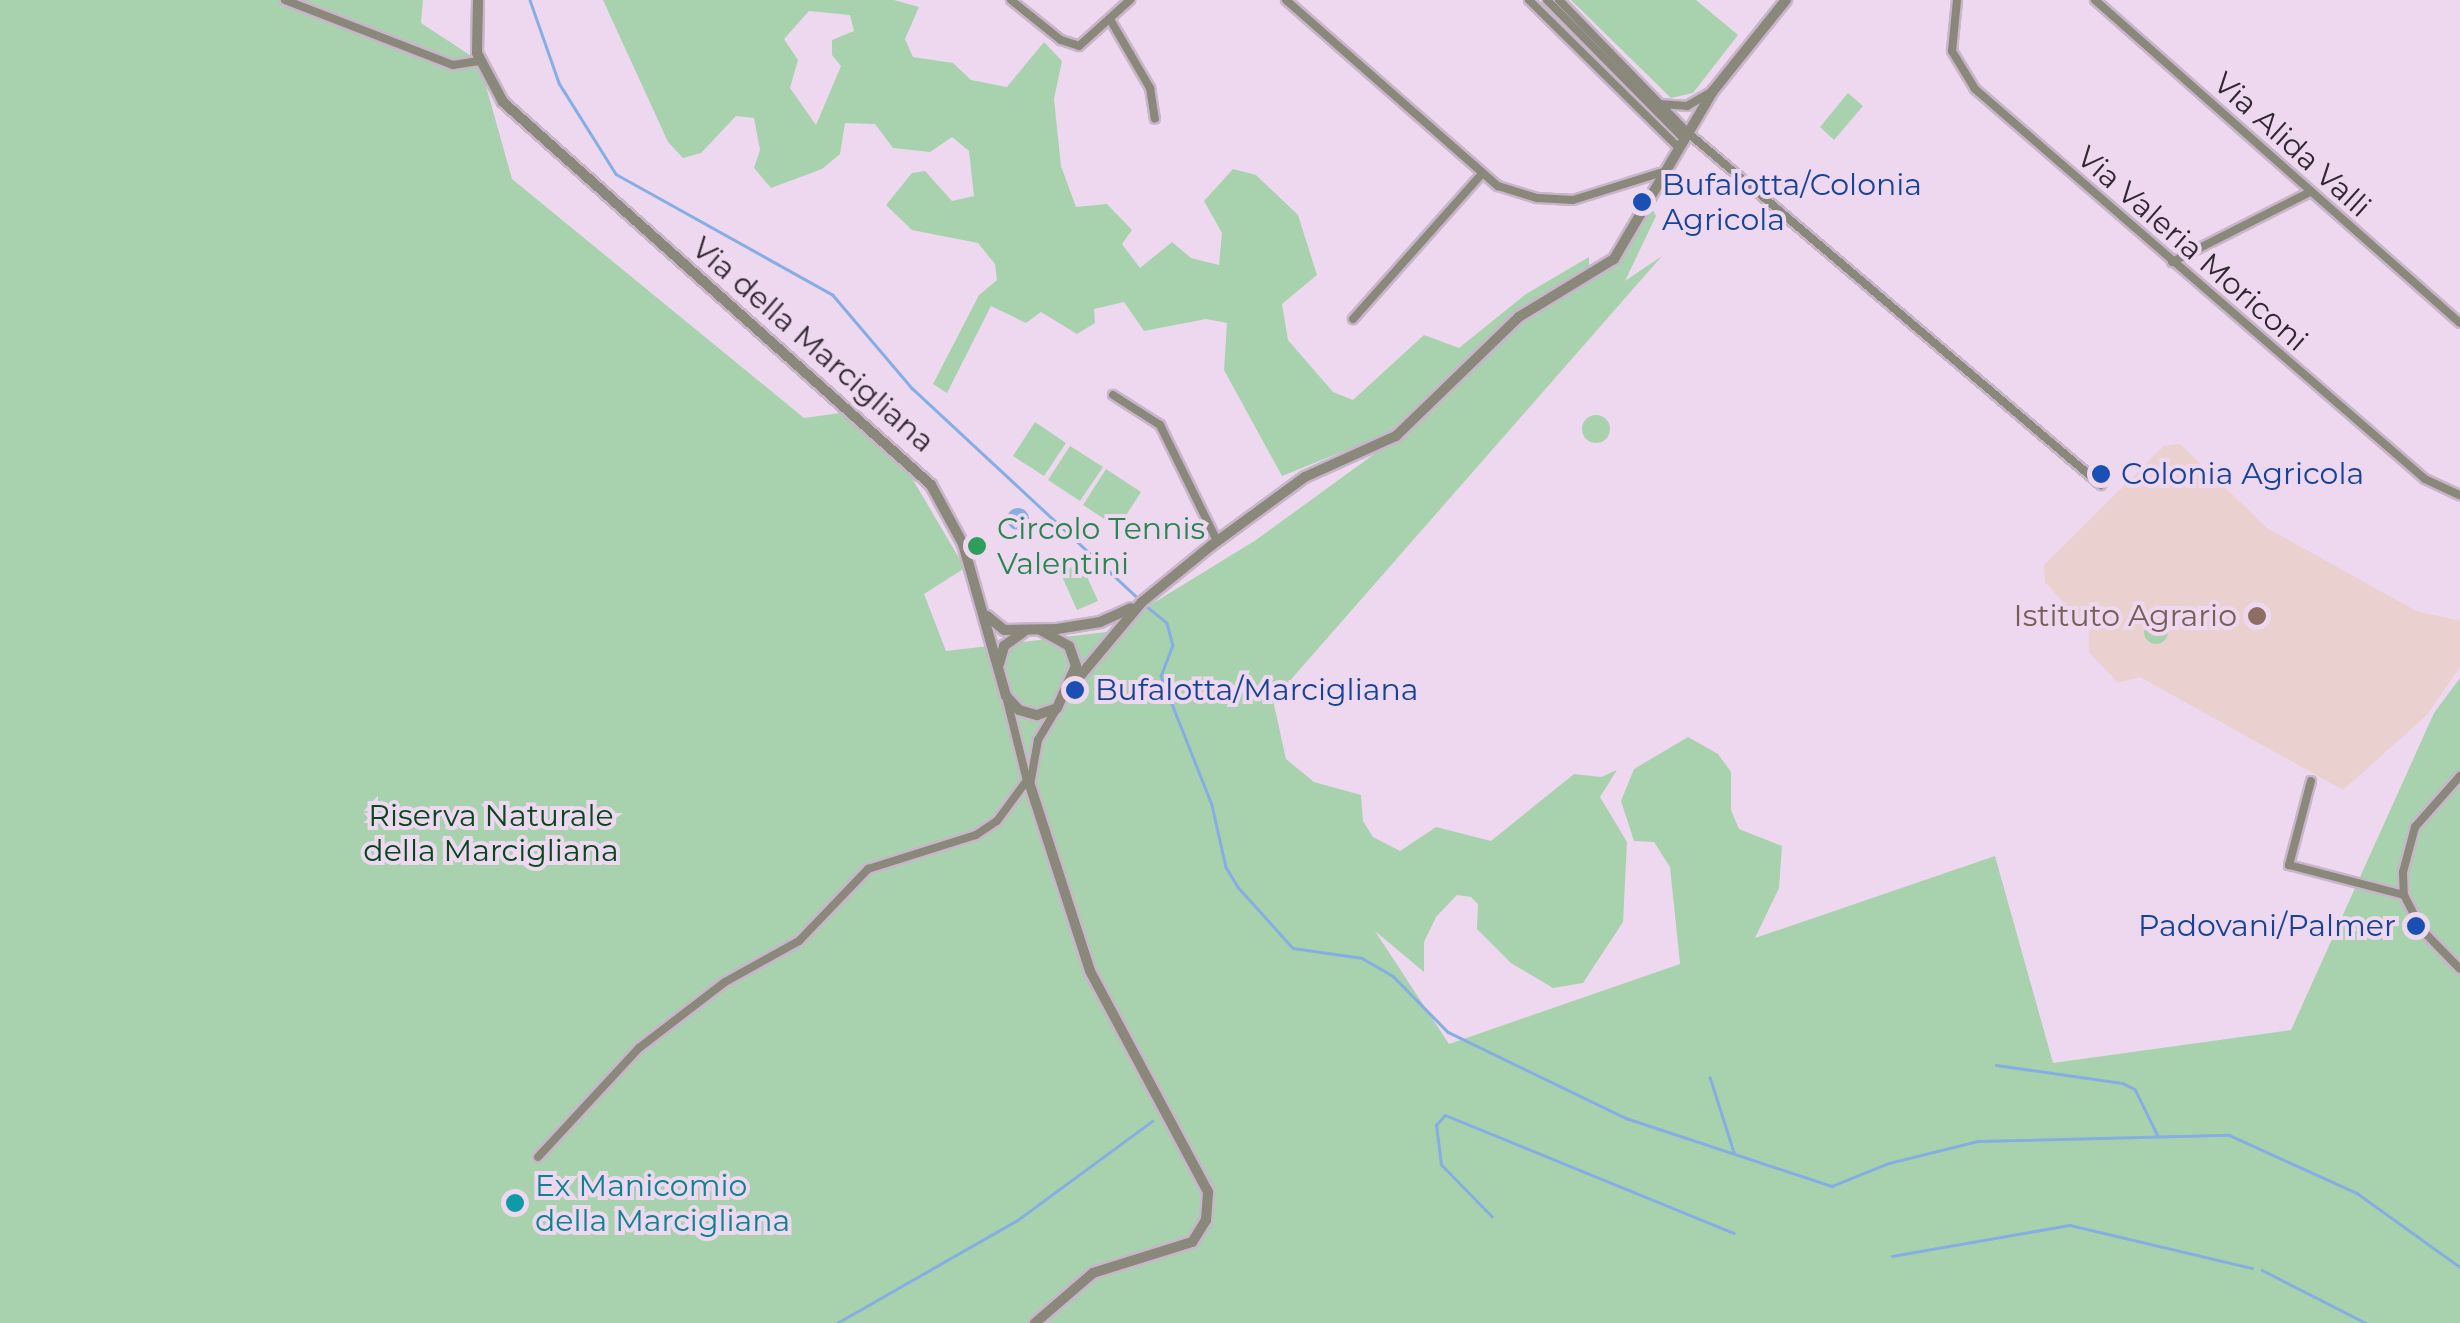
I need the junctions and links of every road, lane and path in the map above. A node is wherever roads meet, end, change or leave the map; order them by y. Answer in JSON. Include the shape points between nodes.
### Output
{"nodes":[{"id":1,"x":286,"y":0,"type":"edge"},
{"id":2,"x":478,"y":0,"type":"edge"},
{"id":3,"x":1011,"y":0,"type":"edge"},
{"id":4,"x":1130,"y":0,"type":"edge"},
{"id":5,"x":1286,"y":0,"type":"edge"},
{"id":6,"x":1529,"y":0,"type":"edge"},
{"id":7,"x":1547,"y":0,"type":"edge"},
{"id":8,"x":1559,"y":0,"type":"edge"},
{"id":9,"x":1786,"y":0,"type":"edge"},
{"id":10,"x":1957,"y":0,"type":"edge"},
{"id":11,"x":2095,"y":0,"type":"edge"},
{"id":12,"x":1111,"y":21,"type":"junction"},
{"id":13,"x":1593,"y":41,"type":"junction"},
{"id":14,"x":480,"y":62,"type":"junction"},
{"id":15,"x":1713,"y":91,"type":"junction"},
{"id":16,"x":1660,"y":104,"type":"junction"},
{"id":17,"x":1154,"y":118,"type":"dead end"},
{"id":18,"x":1682,"y":139,"type":"junction"},
{"id":19,"x":1663,"y":172,"type":"junction"},
{"id":20,"x":1480,"y":176,"type":"junction"},
{"id":21,"x":2310,"y":192,"type":"junction"},
{"id":22,"x":2172,"y":262,"type":"junction"},
{"id":23,"x":1353,"y":318,"type":"dead end"},
{"id":24,"x":2460,"y":323,"type":"edge"},
{"id":25,"x":1114,"y":395,"type":"dead end"},
{"id":26,"x":2101,"y":485,"type":"dead end"},
{"id":27,"x":2460,"y":495,"type":"edge"},
{"id":28,"x":1216,"y":541,"type":"junction"},
{"id":29,"x":1142,"y":602,"type":"junction"},
{"id":30,"x":982,"y":606,"type":"junction"},
{"id":31,"x":1040,"y":630,"type":"junction"},
{"id":32,"x":1027,"y":631,"type":"junction"},
{"id":33,"x":999,"y":670,"type":"junction"},
{"id":34,"x":1071,"y":687,"type":"junction"},
{"id":35,"x":1006,"y":696,"type":"junction"},
{"id":36,"x":1057,"y":708,"type":"junction"},
{"id":37,"x":2460,"y":776,"type":"edge"},
{"id":38,"x":2311,"y":781,"type":"dead end"},
{"id":39,"x":1027,"y":784,"type":"junction"},
{"id":40,"x":2404,"y":895,"type":"junction"},
{"id":41,"x":2460,"y":969,"type":"edge"},
{"id":42,"x":538,"y":1157,"type":"dead end"},
{"id":43,"x":1035,"y":1323,"type":"edge"}],
"edges":[{"from":1,"to":14,"type":"street","via":[[453,65]]},
{"from":2,"to":14,"type":"street"},
{"from":3,"to":12,"type":"street","via":[[1070,45],[1086,44]]},
{"from":4,"to":12,"type":"street"},
{"from":5,"to":20,"type":"street"},
{"from":6,"to":18,"type":"street"},
{"from":7,"to":13,"type":"street"},
{"from":8,"to":13,"type":"street"},
{"from":9,"to":15,"type":"street"},
{"from":10,"to":22,"type":"street","name":"Via Valeria Moriconi","via":[[1952,51],[1966,80]]},
{"from":11,"to":21,"type":"street","name":"Via Alida Valli"},
{"from":12,"to":17,"type":"street","via":[[1150,88]]},
{"from":13,"to":16,"type":"street"},
{"from":13,"to":18,"type":"street"},
{"from":14,"to":30,"type":"street","name":"Via della Marcigliana","via":[[510,109],[928,480],[956,528]]},
{"from":15,"to":16,"type":"street","via":[[1687,106]]},
{"from":15,"to":18,"type":"street"},
{"from":16,"to":18,"type":"street"},
{"from":18,"to":19,"type":"street"},
{"from":18,"to":26,"type":"street"},
{"from":19,"to":20,"type":"street","via":[[1610,193],[1562,200],[1520,194]]},
{"from":19,"to":28,"type":"street","via":[[1609,263],[1519,317],[1396,436],[1300,480]]},
{"from":20,"to":23,"type":"street"},
{"from":21,"to":22,"type":"street"},
{"from":21,"to":24,"type":"street","name":"Via Alida Valli"},
{"from":22,"to":27,"type":"street","name":"Via Valeria Moriconi","via":[[2425,479]]},
{"from":25,"to":28,"type":"street","via":[[1160,425]]},
{"from":28,"to":29,"type":"street"},
{"from":29,"to":31,"type":"street","via":[[1100,622]]},
{"from":29,"to":34,"type":"street"},
{"from":30,"to":32,"type":"street","via":[[997,626]]},
{"from":30,"to":33,"type":"street","name":"Via della Marcigliana"},
{"from":31,"to":32,"type":"street"},
{"from":31,"to":34,"type":"street","via":[[1073,650]]},
{"from":32,"to":33,"type":"street","via":[[1004,646]]},
{"from":33,"to":35,"type":"street","name":"Via della Marcigliana"},
{"from":34,"to":36,"type":"street"},
{"from":35,"to":36,"type":"street","via":[[1030,715]]},
{"from":35,"to":39,"type":"street","name":"Via della Marcigliana"},
{"from":36,"to":39,"type":"street","name":"Via della Marcigliana","via":[[1038,740]]},
{"from":37,"to":40,"type":"street","via":[[2415,826],[2402,872]]},
{"from":38,"to":40,"type":"street","via":[[2289,865]]},
{"from":39,"to":42,"type":"street","via":[[976,835],[880,864],[855,880],[799,941],[725,982],[639,1048]]},
{"from":39,"to":43,"type":"street","name":"Via della Marcigliana","via":[[1090,971],[1208,1192],[1206,1220],[1192,1242],[1093,1273]]},
{"from":40,"to":41,"type":"street","via":[[2422,930]]}]}
